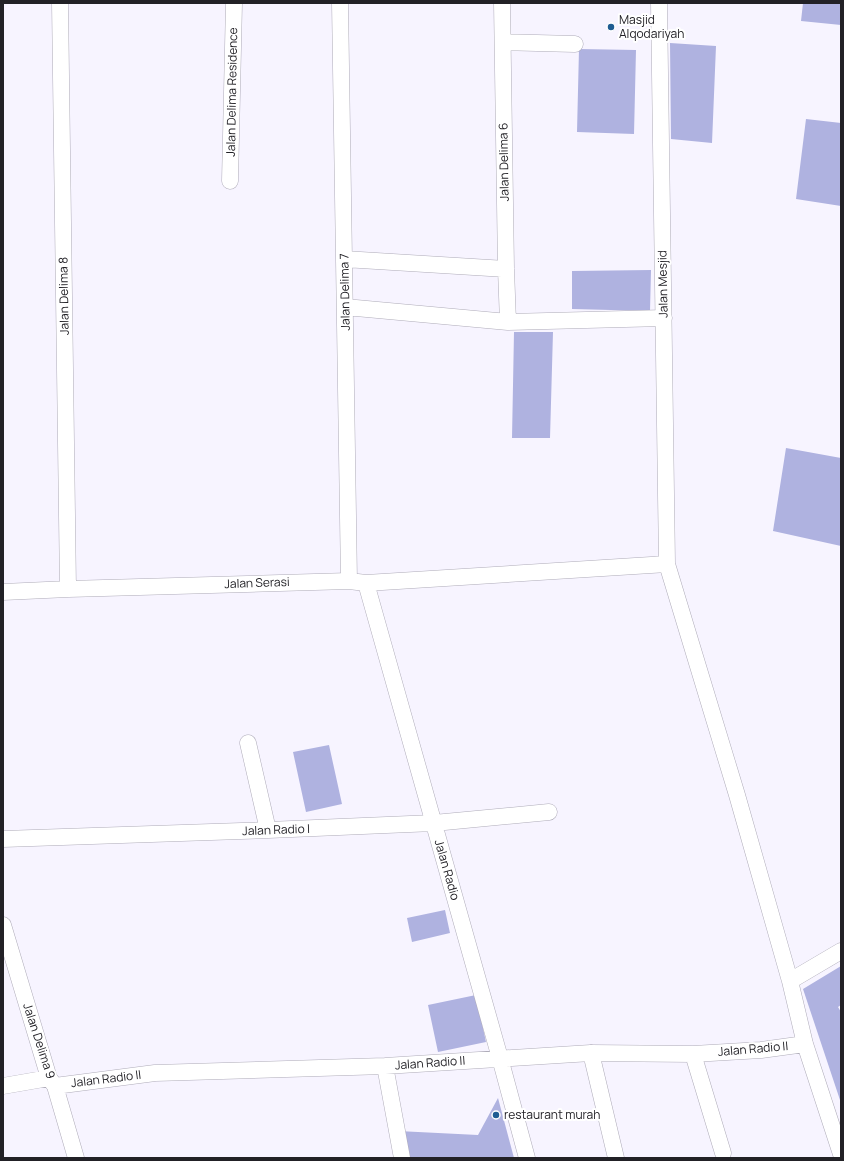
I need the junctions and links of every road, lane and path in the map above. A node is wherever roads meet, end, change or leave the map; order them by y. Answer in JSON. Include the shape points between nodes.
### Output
{"nodes":[{"id":1,"x":60,"y":3,"type":"edge"},
{"id":2,"x":234,"y":3,"type":"edge"},
{"id":3,"x":340,"y":3,"type":"edge"},
{"id":4,"x":502,"y":3,"type":"edge"},
{"id":5,"x":659,"y":3,"type":"edge"},
{"id":6,"x":503,"y":42,"type":"junction"},
{"id":7,"x":575,"y":44,"type":"dead end"},
{"id":8,"x":230,"y":182,"type":"dead end"},
{"id":9,"x":344,"y":259,"type":"junction"},
{"id":10,"x":506,"y":269,"type":"junction"},
{"id":11,"x":345,"y":307,"type":"junction"},
{"id":12,"x":664,"y":318,"type":"junction"},
{"id":13,"x":508,"y":322,"type":"junction"},
{"id":14,"x":667,"y":564,"type":"junction"},
{"id":15,"x":349,"y":581,"type":"junction"},
{"id":16,"x":366,"y":583,"type":"junction"},
{"id":17,"x":68,"y":589,"type":"junction"},
{"id":18,"x":3,"y":592,"type":"edge"},
{"id":19,"x":248,"y":743,"type":"dead end"},
{"id":20,"x":549,"y":812,"type":"dead end"},
{"id":21,"x":434,"y":823,"type":"junction"},
{"id":22,"x":268,"y":830,"type":"junction"},
{"id":23,"x":3,"y":839,"type":"edge"},
{"id":24,"x":3,"y":925,"type":"edge"},
{"id":25,"x":841,"y":952,"type":"edge"},
{"id":26,"x":790,"y":981,"type":"junction"},
{"id":27,"x":804,"y":1044,"type":"junction"},
{"id":28,"x":591,"y":1053,"type":"junction"},
{"id":29,"x":693,"y":1054,"type":"junction"},
{"id":30,"x":500,"y":1058,"type":"junction"},
{"id":31,"x":385,"y":1066,"type":"junction"},
{"id":32,"x":52,"y":1082,"type":"junction"},
{"id":33,"x":3,"y":1086,"type":"edge"},
{"id":34,"x":723,"y":1153,"type":"dead end"},
{"id":35,"x":841,"y":1153,"type":"edge"},
{"id":36,"x":76,"y":1158,"type":"edge"},
{"id":37,"x":402,"y":1158,"type":"edge"},
{"id":38,"x":527,"y":1158,"type":"edge"},
{"id":39,"x":616,"y":1158,"type":"edge"}],
"edges":[{"from":1,"to":17,"type":"street","name":"Jalan Delima 8"},
{"from":2,"to":8,"type":"street","name":"Jalan Delima Residence"},
{"from":3,"to":9,"type":"street","name":"Jalan Delima 7"},
{"from":4,"to":6,"type":"street","name":"Jalan Delima 6"},
{"from":5,"to":12,"type":"street","name":"Jalan Mesjid"},
{"from":6,"to":7,"type":"street"},
{"from":6,"to":10,"type":"street","name":"Jalan Delima 6"},
{"from":9,"to":10,"type":"street"},
{"from":9,"to":11,"type":"street","name":"Jalan Delima 7"},
{"from":10,"to":13,"type":"street","name":"Jalan Delima 6"},
{"from":11,"to":13,"type":"street"},
{"from":11,"to":15,"type":"street","name":"Jalan Delima 7"},
{"from":12,"to":13,"type":"street"},
{"from":12,"to":14,"type":"street","name":"Jalan Mesjid"},
{"from":14,"to":16,"type":"street","name":"Jalan Serasi"},
{"from":14,"to":26,"type":"street","name":"Jalan Mesjid","via":[[733,780]]},
{"from":15,"to":16,"type":"street","name":"Jalan Serasi"},
{"from":15,"to":17,"type":"street","name":"Jalan Serasi"},
{"from":16,"to":21,"type":"street","name":"Jalan Radio"},
{"from":17,"to":18,"type":"street","name":"Jalan Serasi"},
{"from":19,"to":22,"type":"street"},
{"from":20,"to":21,"type":"street","name":"Jalan Radio I"},
{"from":21,"to":22,"type":"street","name":"Jalan Radio I"},
{"from":21,"to":30,"type":"street","name":"Jalan Radio"},
{"from":22,"to":23,"type":"street","name":"Jalan Radio I"},
{"from":24,"to":32,"type":"street","name":"Jalan Delima 9"},
{"from":25,"to":26,"type":"street"},
{"from":26,"to":27,"type":"street","name":"Jalan Mesjid"},
{"from":27,"to":29,"type":"street","name":"Jalan Radio II","via":[[761,1050]]},
{"from":27,"to":35,"type":"street","name":"Jalan Mesjid"},
{"from":28,"to":29,"type":"street","name":"Jalan Radio II"},
{"from":28,"to":30,"type":"street","name":"Jalan Radio II"},
{"from":28,"to":39,"type":"street"},
{"from":29,"to":34,"type":"street"},
{"from":30,"to":31,"type":"street","name":"Jalan Radio II"},
{"from":30,"to":38,"type":"street","name":"Jalan Radio"},
{"from":31,"to":32,"type":"street","name":"Jalan Radio II","via":[[155,1073]]},
{"from":31,"to":37,"type":"street"},
{"from":32,"to":33,"type":"street","name":"Jalan Radio II"},
{"from":32,"to":36,"type":"street","name":"Jalan Delima 9"}]}
